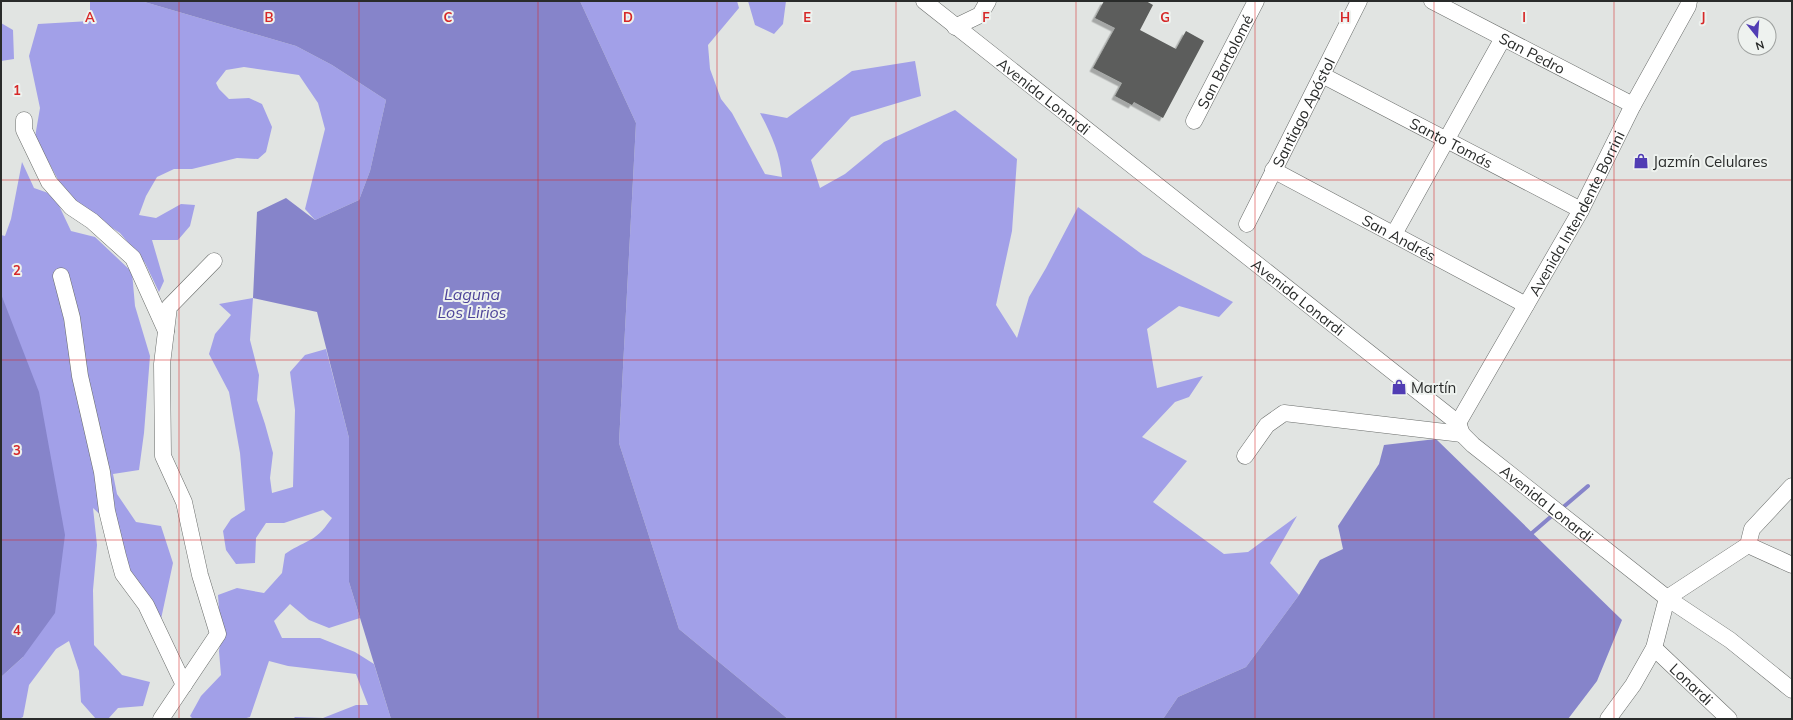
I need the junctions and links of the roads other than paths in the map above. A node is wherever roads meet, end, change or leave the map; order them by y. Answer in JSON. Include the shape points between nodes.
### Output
{"nodes":[{"id":1,"x":924,"y":1,"type":"edge"},
{"id":2,"x":988,"y":1,"type":"edge"},
{"id":3,"x":1256,"y":1,"type":"edge"},
{"id":4,"x":1359,"y":1,"type":"edge"},
{"id":5,"x":1432,"y":1,"type":"edge"},
{"id":6,"x":1689,"y":1,"type":"edge"},
{"id":7,"x":955,"y":26,"type":"junction"},
{"id":8,"x":1503,"y":38,"type":"junction"},
{"id":9,"x":1322,"y":75,"type":"junction"},
{"id":10,"x":1633,"y":105,"type":"junction"},
{"id":11,"x":24,"y":120,"type":"dead end"},
{"id":12,"x":1194,"y":121,"type":"dead end"},
{"id":13,"x":1446,"y":140,"type":"junction"},
{"id":14,"x":1273,"y":170,"type":"junction"},
{"id":15,"x":1581,"y":210,"type":"junction"},
{"id":16,"x":1247,"y":224,"type":"dead end"},
{"id":17,"x":1394,"y":234,"type":"junction"},
{"id":18,"x":214,"y":261,"type":"dead end"},
{"id":19,"x":61,"y":276,"type":"dead end"},
{"id":20,"x":1526,"y":305,"type":"junction"},
{"id":21,"x":166,"y":331,"type":"junction"},
{"id":22,"x":1460,"y":429,"type":"junction"},
{"id":23,"x":1245,"y":456,"type":"dead end"},
{"id":24,"x":1792,"y":486,"type":"edge"},
{"id":25,"x":1748,"y":545,"type":"junction"},
{"id":26,"x":1792,"y":565,"type":"edge"},
{"id":27,"x":1667,"y":598,"type":"junction"},
{"id":28,"x":1654,"y":648,"type":"junction"},
{"id":29,"x":184,"y":685,"type":"junction"},
{"id":30,"x":1792,"y":690,"type":"edge"},
{"id":31,"x":161,"y":719,"type":"edge"},
{"id":32,"x":1608,"y":719,"type":"edge"},
{"id":33,"x":1729,"y":719,"type":"edge"}],
"edges":[{"from":1,"to":7,"type":"street","name":"Avenida Lonardi"},
{"from":2,"to":7,"type":"street","via":[[980,16]]},
{"from":3,"to":12,"type":"street","name":"San Bartolomé"},
{"from":4,"to":9,"type":"street","name":"Santiago Apóstol"},
{"from":5,"to":8,"type":"street","name":"San Pedro"},
{"from":6,"to":10,"type":"street","name":"Avenida Intendente Borrini"},
{"from":7,"to":22,"type":"street","name":"Avenida Lonardi"},
{"from":8,"to":10,"type":"street","name":"San Pedro"},
{"from":8,"to":13,"type":"street"},
{"from":9,"to":13,"type":"street","name":"Santo Tomás"},
{"from":9,"to":14,"type":"street","name":"Santiago Apóstol"},
{"from":10,"to":15,"type":"street","name":"Avenida Intendente Borrini"},
{"from":11,"to":21,"type":"street","via":[[24,130],[49,182],[71,207],[92,221],[133,258]]},
{"from":13,"to":15,"type":"street","name":"Santo Tomás"},
{"from":13,"to":17,"type":"street"},
{"from":14,"to":16,"type":"street","name":"Santiago Apóstol"},
{"from":14,"to":17,"type":"street","name":"San Andrés"},
{"from":15,"to":20,"type":"street","name":"Avenida Intendente Borrini"},
{"from":17,"to":20,"type":"street","name":"San Andrés"},
{"from":18,"to":21,"type":"street","via":[[169,307]]},
{"from":19,"to":29,"type":"street","via":[[72,318],[80,376],[102,472],[107,511],[123,574],[146,605]]},
{"from":20,"to":22,"type":"street","name":"Avenida Intendente Borrini"},
{"from":21,"to":29,"type":"street","via":[[162,364],[163,456],[184,502],[200,576],[218,634]]},
{"from":22,"to":23,"type":"street","via":[[1284,413],[1267,425]]},
{"from":22,"to":27,"type":"street","name":"Avenida Lonardi","via":[[1473,445]]},
{"from":24,"to":25,"type":"street","via":[[1752,529]]},
{"from":25,"to":26,"type":"street"},
{"from":25,"to":27,"type":"street"},
{"from":27,"to":28,"type":"street"},
{"from":27,"to":30,"type":"street","name":"Avenida Lonardi","via":[[1730,640]]},
{"from":28,"to":32,"type":"street","via":[[1633,685]]},
{"from":28,"to":33,"type":"street","name":"Lonardi"},
{"from":29,"to":31,"type":"street"}]}
